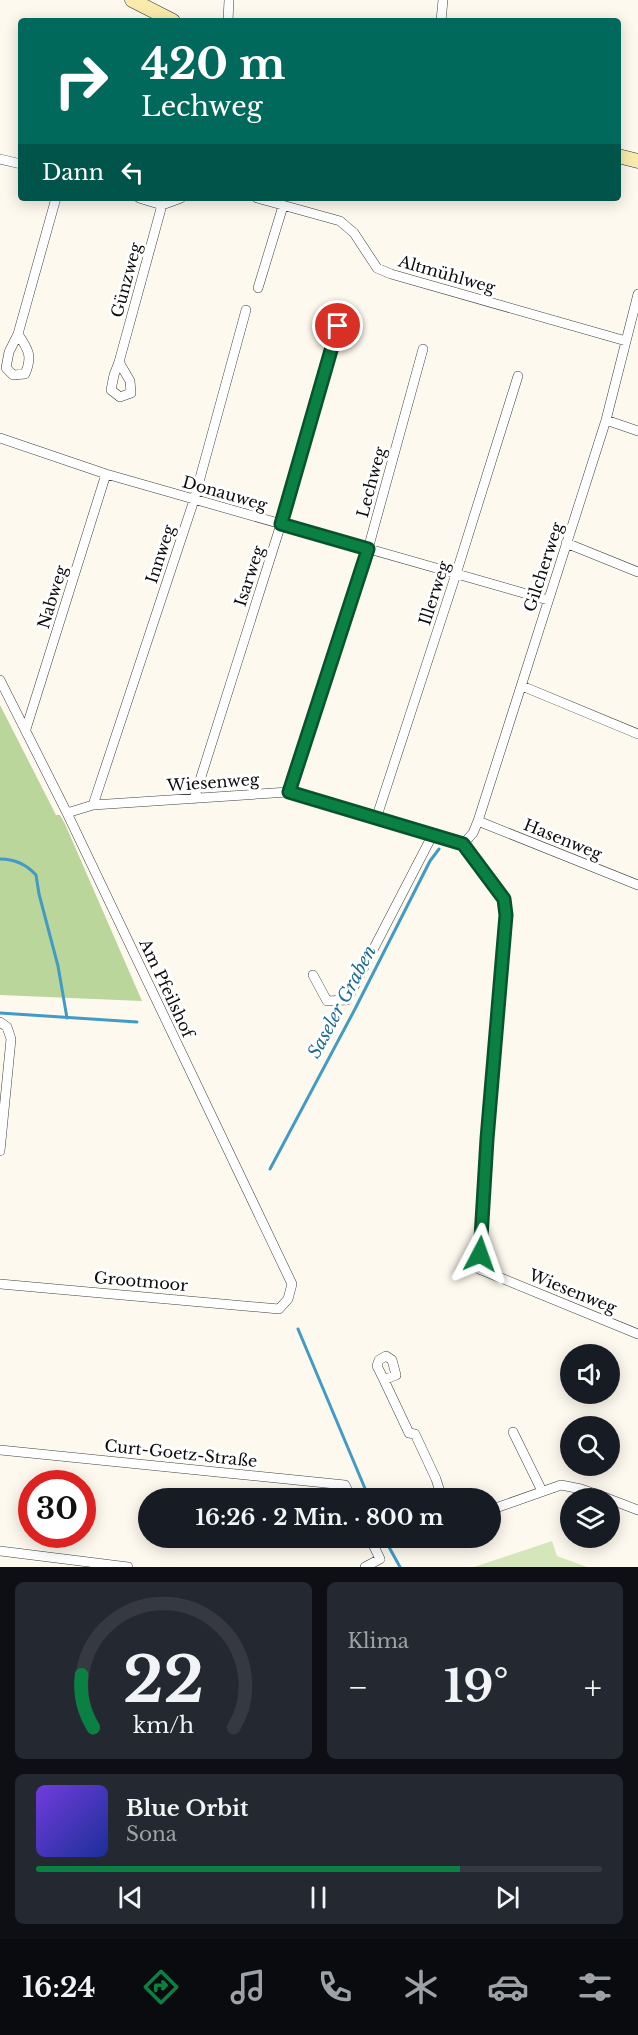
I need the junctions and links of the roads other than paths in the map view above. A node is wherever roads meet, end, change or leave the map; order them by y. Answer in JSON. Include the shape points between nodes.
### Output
{"nodes":[{"id":1,"x":132,"y":0,"type":"edge"},
{"id":2,"x":229,"y":0,"type":"edge"},
{"id":3,"x":443,"y":0,"type":"edge"},
{"id":4,"x":167,"y":18,"type":"edge"},
{"id":5,"x":228,"y":18,"type":"edge"},
{"id":6,"x":441,"y":18,"type":"edge"},
{"id":7,"x":621,"y":157,"type":"edge"},
{"id":8,"x":0,"y":159,"type":"edge"},
{"id":9,"x":638,"y":161,"type":"edge"},
{"id":10,"x":18,"y":164,"type":"edge"},
{"id":11,"x":55,"y":201,"type":"edge"},
{"id":12,"x":149,"y":201,"type":"edge"},
{"id":13,"x":173,"y":201,"type":"edge"},
{"id":14,"x":267,"y":201,"type":"edge"},
{"id":15,"x":162,"y":205,"type":"junction"},
{"id":16,"x":283,"y":206,"type":"junction"},
{"id":17,"x":258,"y":288,"type":"dead end"},
{"id":18,"x":638,"y":294,"type":"edge"},
{"id":19,"x":246,"y":310,"type":"dead end"},
{"id":20,"x":338,"y":326,"type":"dead end"},
{"id":21,"x":18,"y":334,"type":"dead end"},
{"id":22,"x":626,"y":341,"type":"junction"},
{"id":23,"x":423,"y":349,"type":"dead end"},
{"id":24,"x":119,"y":362,"type":"dead end"},
{"id":25,"x":518,"y":376,"type":"dead end"},
{"id":26,"x":606,"y":420,"type":"junction"},
{"id":27,"x":638,"y":432,"type":"edge"},
{"id":28,"x":0,"y":438,"type":"edge"},
{"id":29,"x":106,"y":474,"type":"junction"},
{"id":30,"x":194,"y":500,"type":"junction"},
{"id":31,"x":281,"y":524,"type":"junction"},
{"id":32,"x":566,"y":543,"type":"junction"},
{"id":33,"x":368,"y":549,"type":"junction"},
{"id":34,"x":638,"y":572,"type":"edge"},
{"id":35,"x":456,"y":574,"type":"junction"},
{"id":36,"x":548,"y":600,"type":"junction"},
{"id":37,"x":0,"y":680,"type":"edge"},
{"id":38,"x":522,"y":686,"type":"junction"},
{"id":39,"x":26,"y":729,"type":"junction"},
{"id":40,"x":638,"y":734,"type":"edge"},
{"id":41,"x":289,"y":792,"type":"junction"},
{"id":42,"x":194,"y":799,"type":"junction"},
{"id":43,"x":93,"y":805,"type":"junction"},
{"id":44,"x":67,"y":813,"type":"junction"},
{"id":45,"x":376,"y":819,"type":"junction"},
{"id":46,"x":478,"y":821,"type":"junction"},
{"id":47,"x":432,"y":836,"type":"junction"},
{"id":48,"x":463,"y":844,"type":"junction"},
{"id":49,"x":638,"y":885,"type":"edge"},
{"id":50,"x":313,"y":975,"type":"dead end"},
{"id":51,"x":4,"y":1024,"type":"edge"},
{"id":52,"x":0,"y":1151,"type":"edge"},
{"id":53,"x":0,"y":1284,"type":"edge"},
{"id":54,"x":279,"y":1309,"type":"joint"},
{"id":55,"x":638,"y":1334,"type":"edge"},
{"id":56,"x":384,"y":1380,"type":"dead end"},
{"id":57,"x":513,"y":1432,"type":"dead end"},
{"id":58,"x":0,"y":1450,"type":"edge"},
{"id":59,"x":346,"y":1488,"type":"edge"},
{"id":60,"x":439,"y":1488,"type":"edge"},
{"id":61,"x":575,"y":1488,"type":"edge"},
{"id":62,"x":542,"y":1491,"type":"junction"},
{"id":63,"x":620,"y":1503,"type":"edge"},
{"id":64,"x":501,"y":1506,"type":"edge"},
{"id":65,"x":638,"y":1510,"type":"edge"},
{"id":66,"x":375,"y":1548,"type":"edge"},
{"id":67,"x":0,"y":1551,"type":"edge"},
{"id":68,"x":128,"y":1567,"type":"edge"},
{"id":69,"x":365,"y":1567,"type":"edge"}],
"edges":[{"from":1,"to":4,"type":"street"},
{"from":2,"to":5,"type":"street"},
{"from":3,"to":6,"type":"street"},
{"from":7,"to":9,"type":"street"},
{"from":8,"to":10,"type":"street"},
{"from":11,"to":21,"type":"street"},
{"from":12,"to":15,"type":"street"},
{"from":13,"to":15,"type":"street"},
{"from":14,"to":16,"type":"street","name":"Altmühlweg"},
{"from":15,"to":24,"type":"street","name":"Günzweg"},
{"from":16,"to":17,"type":"street"},
{"from":16,"to":22,"type":"street","name":"Altmühlweg","via":[[340,221],[354,233],[376,268],[383,271]]},
{"from":18,"to":22,"type":"street","name":"Gilcherweg"},
{"from":19,"to":30,"type":"street","name":"Innweg"},
{"from":20,"to":31,"type":"street","name":"Isarweg"},
{"from":22,"to":26,"type":"street","name":"Gilcherweg"},
{"from":23,"to":33,"type":"street","name":"Lechweg"},
{"from":25,"to":35,"type":"street","name":"Illerweg"},
{"from":26,"to":27,"type":"street"},
{"from":26,"to":32,"type":"street","name":"Gilcherweg"},
{"from":28,"to":29,"type":"street","name":"Donauweg"},
{"from":29,"to":30,"type":"street","name":"Donauweg"},
{"from":29,"to":39,"type":"street","name":"Nabweg"},
{"from":30,"to":31,"type":"street","name":"Donauweg"},
{"from":30,"to":43,"type":"street","name":"Innweg"},
{"from":31,"to":33,"type":"street","name":"Donauweg"},
{"from":31,"to":42,"type":"street","name":"Isarweg"},
{"from":32,"to":34,"type":"street"},
{"from":32,"to":36,"type":"street","name":"Gilcherweg"},
{"from":33,"to":35,"type":"street","name":"Donauweg"},
{"from":33,"to":41,"type":"street","name":"Lechweg"},
{"from":35,"to":36,"type":"street","name":"Donauweg"},
{"from":35,"to":45,"type":"street","name":"Illerweg"},
{"from":36,"to":38,"type":"street","name":"Gilcherweg"},
{"from":37,"to":39,"type":"street","name":"Am Pfeilshof"},
{"from":38,"to":40,"type":"street"},
{"from":38,"to":46,"type":"street","name":"Gilcherweg"},
{"from":39,"to":44,"type":"street","name":"Am Pfeilshof"},
{"from":41,"to":42,"type":"street","name":"Wiesenweg"},
{"from":41,"to":45,"type":"street","name":"Wiesenweg"},
{"from":42,"to":43,"type":"street","name":"Wiesenweg"},
{"from":43,"to":44,"type":"street","name":"Wiesenweg"},
{"from":44,"to":54,"type":"street","name":"Am Pfeilshof","via":[[292,1284],[288,1299]]},
{"from":45,"to":47,"type":"street","name":"Wiesenweg"},
{"from":46,"to":48,"type":"street","name":"Gilcherweg"},
{"from":46,"to":49,"type":"street","name":"Hasenweg"},
{"from":47,"to":48,"type":"street","name":"Wiesenweg"},
{"from":47,"to":50,"type":"street","via":[[347,1000],[327,1001]]},
{"from":48,"to":55,"type":"street","name":"Wiesenweg","via":[[504,899],[506,915],[479,1269]]},
{"from":51,"to":52,"type":"street","via":[[11,1039]]},
{"from":53,"to":54,"type":"street","name":"Grootmoor"},
{"from":56,"to":60,"type":"street","via":[[409,1433],[415,1434]]},
{"from":57,"to":62,"type":"street"},
{"from":58,"to":59,"type":"street","name":"Curt-Goetz-Straße"},
{"from":61,"to":62,"type":"street","via":[[564,1486]]},
{"from":62,"to":64,"type":"street"},
{"from":63,"to":65,"type":"street"},
{"from":66,"to":69,"type":"street","via":[[380,1559]]},
{"from":67,"to":68,"type":"street"}]}
